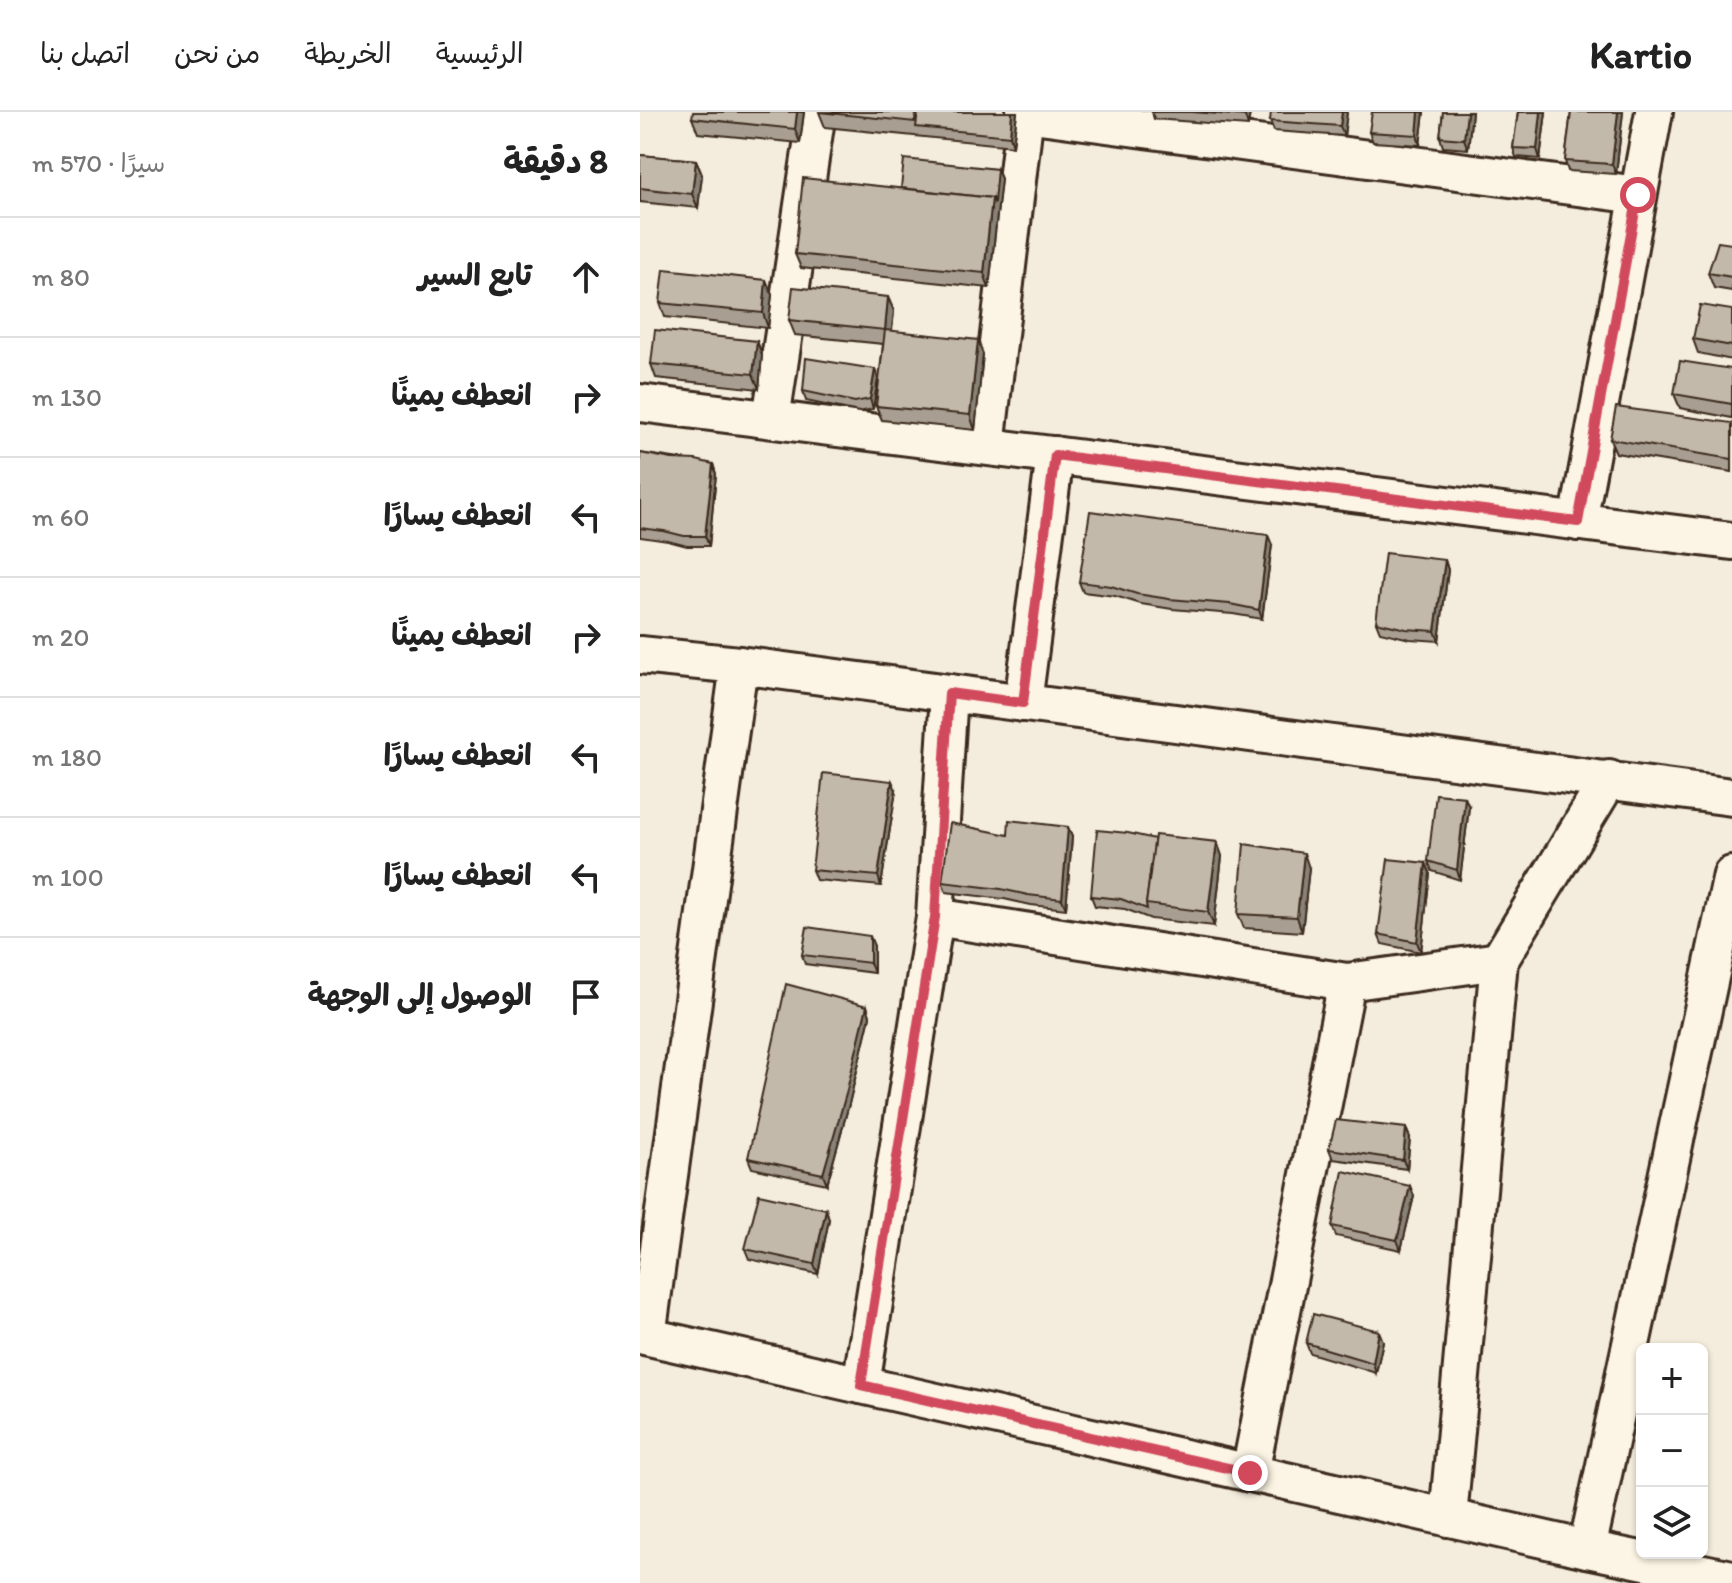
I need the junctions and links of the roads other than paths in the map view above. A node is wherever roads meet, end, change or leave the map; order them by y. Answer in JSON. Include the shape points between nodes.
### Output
{"nodes":[{"id":1,"x":817,"y":112,"type":"edge"},
{"id":2,"x":1025,"y":112,"type":"edge"},
{"id":3,"x":1654,"y":112,"type":"edge"},
{"id":4,"x":1263,"y":128,"type":"edge"},
{"id":5,"x":1638,"y":195,"type":"junction"},
{"id":6,"x":640,"y":403,"type":"edge"},
{"id":7,"x":771,"y":419,"type":"junction"},
{"id":8,"x":986,"y":446,"type":"junction"},
{"id":9,"x":1055,"y":455,"type":"junction"},
{"id":10,"x":1578,"y":522,"type":"junction"},
{"id":11,"x":1732,"y":541,"type":"edge"},
{"id":12,"x":640,"y":655,"type":"edge"},
{"id":13,"x":739,"y":665,"type":"junction"},
{"id":14,"x":949,"y":693,"type":"junction"},
{"id":15,"x":1023,"y":703,"type":"junction"},
{"id":16,"x":1609,"y":779,"type":"junction"},
{"id":17,"x":1732,"y":797,"type":"edge"},
{"id":18,"x":1732,"y":875,"type":"edge"},
{"id":19,"x":935,"y":917,"type":"junction"},
{"id":20,"x":1499,"y":961,"type":"junction"},
{"id":21,"x":1347,"y":982,"type":"junction"},
{"id":22,"x":644,"y":1336,"type":"edge"},
{"id":23,"x":861,"y":1385,"type":"junction"},
{"id":24,"x":1250,"y":1473,"type":"junction"},
{"id":25,"x":1448,"y":1518,"type":"junction"},
{"id":26,"x":1587,"y":1549,"type":"junction"},
{"id":27,"x":1732,"y":1579,"type":"edge"}],
"edges":[{"from":1,"to":7,"type":"street"},
{"from":2,"to":4,"type":"street"},
{"from":2,"to":8,"type":"street"},
{"from":3,"to":5,"type":"street"},
{"from":4,"to":5,"type":"street"},
{"from":5,"to":10,"type":"street"},
{"from":6,"to":7,"type":"street"},
{"from":7,"to":8,"type":"street"},
{"from":8,"to":9,"type":"street"},
{"from":9,"to":10,"type":"street"},
{"from":9,"to":15,"type":"street"},
{"from":10,"to":11,"type":"street"},
{"from":12,"to":13,"type":"street"},
{"from":13,"to":14,"type":"street"},
{"from":13,"to":22,"type":"street"},
{"from":14,"to":15,"type":"street"},
{"from":14,"to":19,"type":"street"},
{"from":15,"to":16,"type":"street"},
{"from":16,"to":17,"type":"street"},
{"from":16,"to":20,"type":"street"},
{"from":18,"to":26,"type":"street"},
{"from":19,"to":21,"type":"street"},
{"from":19,"to":23,"type":"street"},
{"from":20,"to":21,"type":"street"},
{"from":20,"to":25,"type":"street"},
{"from":21,"to":24,"type":"street"},
{"from":22,"to":23,"type":"street"},
{"from":23,"to":24,"type":"street"},
{"from":24,"to":25,"type":"street"},
{"from":25,"to":26,"type":"street"},
{"from":26,"to":27,"type":"street"}]}
